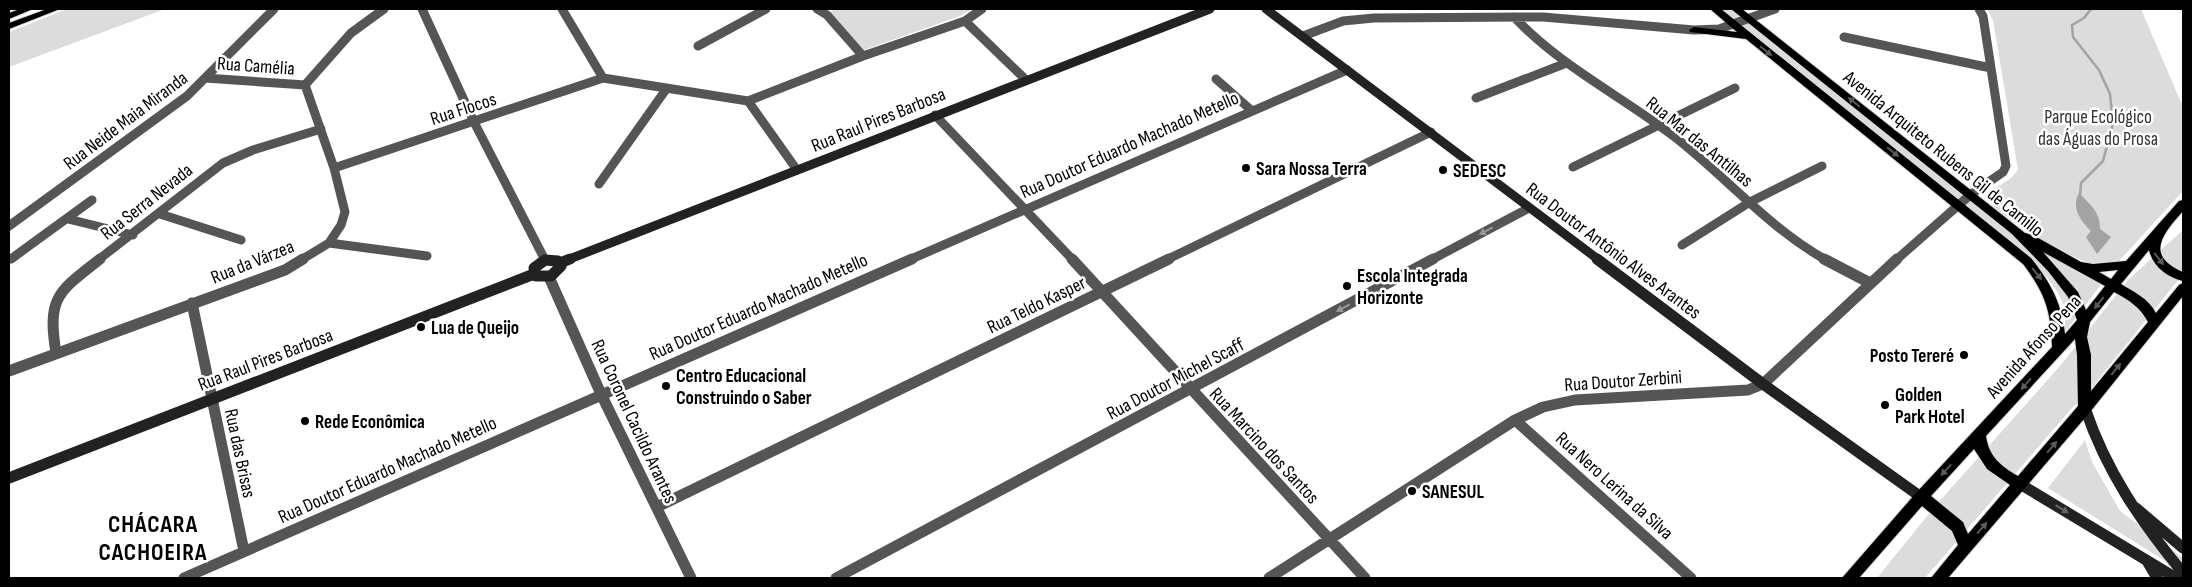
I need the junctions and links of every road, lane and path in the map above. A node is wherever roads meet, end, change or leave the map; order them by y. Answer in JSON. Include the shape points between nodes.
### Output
{"nodes":[{"id":1,"x":28,"y":9,"type":"edge"},
{"id":2,"x":55,"y":9,"type":"edge"},
{"id":3,"x":274,"y":9,"type":"edge"},
{"id":4,"x":384,"y":9,"type":"edge"},
{"id":5,"x":422,"y":9,"type":"edge"},
{"id":6,"x":562,"y":9,"type":"edge"},
{"id":7,"x":766,"y":9,"type":"edge"},
{"id":8,"x":982,"y":9,"type":"edge"},
{"id":9,"x":1210,"y":9,"type":"edge"},
{"id":10,"x":1266,"y":9,"type":"edge"},
{"id":11,"x":1715,"y":9,"type":"edge"},
{"id":12,"x":1736,"y":9,"type":"edge"},
{"id":13,"x":1775,"y":9,"type":"edge"},
{"id":14,"x":1979,"y":9,"type":"edge"},
{"id":15,"x":823,"y":10,"type":"edge"},
{"id":16,"x":9,"y":16,"type":"edge"},
{"id":17,"x":1514,"y":17,"type":"junction"},
{"id":18,"x":1748,"y":18,"type":"junction"},
{"id":19,"x":965,"y":21,"type":"junction"},
{"id":20,"x":1733,"y":24,"type":"junction"},
{"id":21,"x":9,"y":26,"type":"edge"},
{"id":22,"x":1694,"y":30,"type":"junction"},
{"id":23,"x":1303,"y":36,"type":"junction"},
{"id":24,"x":1748,"y":36,"type":"junction"},
{"id":25,"x":1844,"y":37,"type":"dead end"},
{"id":26,"x":698,"y":46,"type":"dead end"},
{"id":27,"x":863,"y":56,"type":"junction"},
{"id":28,"x":1564,"y":64,"type":"junction"},
{"id":29,"x":1991,"y":68,"type":"junction"},
{"id":30,"x":1347,"y":70,"type":"junction"},
{"id":31,"x":205,"y":78,"type":"junction"},
{"id":32,"x":603,"y":78,"type":"junction"},
{"id":33,"x":1025,"y":79,"type":"junction"},
{"id":34,"x":1216,"y":80,"type":"dead end"},
{"id":35,"x":305,"y":85,"type":"junction"},
{"id":36,"x":667,"y":88,"type":"junction"},
{"id":37,"x":1735,"y":88,"type":"dead end"},
{"id":38,"x":1476,"y":98,"type":"dead end"},
{"id":39,"x":748,"y":101,"type":"junction"},
{"id":40,"x":1251,"y":110,"type":"junction"},
{"id":41,"x":935,"y":115,"type":"junction"},
{"id":42,"x":474,"y":122,"type":"junction"},
{"id":43,"x":1661,"y":126,"type":"junction"},
{"id":44,"x":321,"y":129,"type":"junction"},
{"id":45,"x":1431,"y":132,"type":"junction"},
{"id":46,"x":1822,"y":166,"type":"dead end"},
{"id":47,"x":1574,"y":167,"type":"dead end"},
{"id":48,"x":334,"y":168,"type":"junction"},
{"id":49,"x":797,"y":170,"type":"junction"},
{"id":50,"x":599,"y":184,"type":"dead end"},
{"id":51,"x":1970,"y":195,"type":"junction"},
{"id":52,"x":92,"y":200,"type":"dead end"},
{"id":53,"x":1750,"y":202,"type":"junction"},
{"id":54,"x":2183,"y":204,"type":"edge"},
{"id":55,"x":1960,"y":205,"type":"junction"},
{"id":56,"x":1529,"y":208,"type":"junction"},
{"id":57,"x":1024,"y":209,"type":"junction"},
{"id":58,"x":160,"y":214,"type":"junction"},
{"id":59,"x":68,"y":219,"type":"junction"},
{"id":60,"x":9,"y":226,"type":"edge"},
{"id":61,"x":2016,"y":231,"type":"junction"},
{"id":62,"x":2158,"y":232,"type":"junction"},
{"id":63,"x":132,"y":234,"type":"junction"},
{"id":64,"x":242,"y":240,"type":"dead end"},
{"id":65,"x":329,"y":242,"type":"junction"},
{"id":66,"x":1682,"y":245,"type":"dead end"},
{"id":67,"x":2058,"y":254,"type":"junction"},
{"id":68,"x":427,"y":256,"type":"dead end"},
{"id":69,"x":11,"y":259,"type":"dead end"},
{"id":70,"x":545,"y":260,"type":"junction"},
{"id":71,"x":560,"y":263,"type":"junction"},
{"id":72,"x":2129,"y":265,"type":"junction"},
{"id":73,"x":534,"y":274,"type":"junction"},
{"id":74,"x":549,"y":277,"type":"junction"},
{"id":75,"x":2183,"y":277,"type":"edge"},
{"id":76,"x":1870,"y":283,"type":"junction"},
{"id":77,"x":2113,"y":285,"type":"junction"},
{"id":78,"x":2183,"y":288,"type":"edge"},
{"id":79,"x":1102,"y":291,"type":"junction"},
{"id":80,"x":192,"y":304,"type":"junction"},
{"id":81,"x":2084,"y":321,"type":"junction"},
{"id":82,"x":2154,"y":322,"type":"junction"},
{"id":83,"x":2058,"y":348,"type":"junction"},
{"id":84,"x":56,"y":353,"type":"junction"},
{"id":85,"x":9,"y":371,"type":"edge"},
{"id":86,"x":1763,"y":384,"type":"junction"},
{"id":87,"x":1191,"y":390,"type":"junction"},
{"id":88,"x":601,"y":394,"type":"junction"},
{"id":89,"x":212,"y":398,"type":"junction"},
{"id":90,"x":2086,"y":408,"type":"junction"},
{"id":91,"x":1515,"y":420,"type":"junction"},
{"id":92,"x":1979,"y":435,"type":"junction"},
{"id":93,"x":9,"y":478,"type":"edge"},
{"id":94,"x":2020,"y":484,"type":"junction"},
{"id":95,"x":2123,"y":495,"type":"junction"},
{"id":96,"x":1921,"y":497,"type":"junction"},
{"id":97,"x":657,"y":507,"type":"junction"},
{"id":98,"x":1330,"y":541,"type":"junction"},
{"id":99,"x":1966,"y":547,"type":"junction"},
{"id":100,"x":2183,"y":548,"type":"edge"},
{"id":101,"x":244,"y":552,"type":"junction"},
{"id":102,"x":2145,"y":558,"type":"junction"},
{"id":103,"x":2183,"y":573,"type":"edge"},
{"id":104,"x":184,"y":578,"type":"edge"},
{"id":105,"x":692,"y":578,"type":"edge"},
{"id":106,"x":836,"y":578,"type":"edge"},
{"id":107,"x":1269,"y":578,"type":"edge"},
{"id":108,"x":1365,"y":578,"type":"edge"},
{"id":109,"x":1691,"y":578,"type":"edge"},
{"id":110,"x":1850,"y":578,"type":"edge"},
{"id":111,"x":1939,"y":578,"type":"edge"},
{"id":112,"x":2157,"y":578,"type":"edge"},
{"id":113,"x":2176,"y":578,"type":"edge"}],
"edges":[{"from":1,"to":16,"type":"main road"},
{"from":2,"to":21,"type":"main road"},
{"from":3,"to":31,"type":"street","name":"Rua Neide Maia Miranda"},
{"from":4,"to":35,"type":"street","via":[[369,16],[355,29]]},
{"from":5,"to":42,"type":"street"},
{"from":6,"to":32,"type":"street"},
{"from":7,"to":26,"type":"street"},
{"from":8,"to":19,"type":"street"},
{"from":9,"to":33,"type":"street","name":"Rua Raul Pires Barbosa"},
{"from":10,"to":23,"type":"street","name":"Rua Doutor Antônio Alves Arantes"},
{"from":11,"to":20,"type":"main road","name":"Avenida Arquiteto Rubens Gil de Camillo"},
{"from":12,"to":18,"type":"main road","name":"Avenida Arquiteto Rubens Gil de Camillo"},
{"from":13,"to":18,"type":"street"},
{"from":14,"to":29,"type":"street","via":[[1983,16]]},
{"from":15,"to":27,"type":"street"},
{"from":17,"to":22,"type":"street"},
{"from":17,"to":23,"type":"street","via":[[1374,18],[1343,21]]},
{"from":17,"to":28,"type":"street","name":"Rua Mar das Antilhas"},
{"from":18,"to":20,"type":"street"},
{"from":51,"to":18,"type":"main road","name":"Avenida Arquiteto Rubens Gil de Camillo","one_way":true},
{"from":19,"to":27,"type":"street"},
{"from":19,"to":33,"type":"street"},
{"from":20,"to":22,"type":"street","via":[[1719,29]]},
{"from":20,"to":24,"type":"main road","name":"Avenida Arquiteto Rubens Gil de Camillo"},
{"from":22,"to":24,"type":"main road"},
{"from":23,"to":30,"type":"street","name":"Rua Doutor Antônio Alves Arantes"},
{"from":24,"to":55,"type":"main road","name":"Avenida Arquiteto Rubens Gil de Camillo","one_way":true},
{"from":25,"to":29,"type":"street"},
{"from":27,"to":39,"type":"street"},
{"from":28,"to":38,"type":"street"},
{"from":28,"to":43,"type":"street","name":"Rua Mar das Antilhas"},
{"from":29,"to":51,"type":"street","name":"Rua Doutor Zerbini","via":[[2006,166],[2003,172]]},
{"from":30,"to":40,"type":"street","name":"Rua Doutor Eduardo Machado Metello"},
{"from":30,"to":45,"type":"street","name":"Rua Doutor Antônio Alves Arantes"},
{"from":31,"to":35,"type":"street","name":"Rua Camélia"},
{"from":31,"to":60,"type":"street","name":"Rua Neide Maia Miranda","via":[[157,120]]},
{"from":32,"to":36,"type":"street"},
{"from":32,"to":42,"type":"street","name":"Rua Flocos"},
{"from":33,"to":41,"type":"street","name":"Rua Raul Pires Barbosa"},
{"from":34,"to":40,"type":"street"},
{"from":35,"to":44,"type":"street","name":"Rua da Várzea"},
{"from":36,"to":39,"type":"street"},
{"from":36,"to":50,"type":"street"},
{"from":37,"to":43,"type":"street"},
{"from":39,"to":49,"type":"street"},
{"from":40,"to":57,"type":"street","name":"Rua Doutor Eduardo Machado Metello"},
{"from":41,"to":49,"type":"street","name":"Rua Raul Pires Barbosa"},
{"from":41,"to":57,"type":"street","name":"Rua Marcino dos Santos"},
{"from":42,"to":48,"type":"street","name":"Rua Flocos"},
{"from":42,"to":70,"type":"street"},
{"from":43,"to":47,"type":"street"},
{"from":43,"to":53,"type":"street","name":"Rua Mar das Antilhas"},
{"from":44,"to":48,"type":"street","name":"Rua da Várzea"},
{"from":44,"to":58,"type":"street","name":"Rua Serra Nevada","via":[[223,163]]},
{"from":45,"to":56,"type":"street","name":"Rua Doutor Antônio Alves Arantes"},
{"from":45,"to":79,"type":"street","name":"Rua Teldo Kasper"},
{"from":46,"to":53,"type":"street"},
{"from":48,"to":65,"type":"street","name":"Rua da Várzea","via":[[345,212],[341,225]]},
{"from":49,"to":71,"type":"street","name":"Rua Raul Pires Barbosa"},
{"from":51,"to":55,"type":"street","name":"Rua Doutor Zerbini"},
{"from":51,"to":61,"type":"main road","name":"Avenida Arquiteto Rubens Gil de Camillo"},
{"from":52,"to":59,"type":"street"},
{"from":53,"to":66,"type":"street"},
{"from":53,"to":76,"type":"street","name":"Rua Mar das Antilhas","via":[[1794,239]]},
{"from":54,"to":62,"type":"main road","name":"Avenida Afonso Pena"},
{"from":55,"to":76,"type":"street","name":"Rua Doutor Zerbini"},
{"from":55,"to":83,"type":"main road","name":"Avenida Arquiteto Rubens Gil de Camillo","one_way":true,"via":[[2027,261],[2048,287],[2055,305]]},
{"from":56,"to":86,"type":"street","name":"Rua Doutor Antônio Alves Arantes"},
{"from":56,"to":87,"type":"street","name":"Rua Doutor Michel Scaff","one_way":true},
{"from":57,"to":79,"type":"street","name":"Rua Marcino dos Santos"},
{"from":57,"to":88,"type":"street","name":"Rua Doutor Eduardo Machado Metello"},
{"from":58,"to":63,"type":"street","name":"Rua Serra Nevada"},
{"from":58,"to":64,"type":"street"},
{"from":59,"to":63,"type":"street"},
{"from":59,"to":69,"type":"street"},
{"from":61,"to":67,"type":"main road"},
{"from":61,"to":81,"type":"main road","name":"Avenida Arquiteto Rubens Gil de Camillo","via":[[2074,295]]},
{"from":62,"to":72,"type":"main road","name":"Avenida Afonso Pena"},
{"from":62,"to":75,"type":"main road","one_way":true,"via":[[2154,253],[2165,266]]},
{"from":63,"to":84,"type":"street","name":"Rua Serra Nevada","via":[[68,284],[54,302],[51,319]]},
{"from":65,"to":68,"type":"street"},
{"from":65,"to":80,"type":"street","name":"Rua da Várzea","via":[[284,270]]},
{"from":67,"to":72,"type":"main road","via":[[2092,268]]},
{"from":67,"to":77,"type":"main road"},
{"from":70,"to":71,"type":"street"},
{"from":70,"to":73,"type":"street","via":[[534,268]]},
{"from":71,"to":74,"type":"street","via":[[560,269]]},
{"from":72,"to":77,"type":"main road","name":"Avenida Afonso Pena"},
{"from":73,"to":74,"type":"street","via":[[540,278]]},
{"from":73,"to":89,"type":"street","name":"Rua Raul Pires Barbosa"},
{"from":74,"to":88,"type":"street","name":"Rua Coronel Cacildo Arantes"},
{"from":76,"to":86,"type":"street","name":"Rua Doutor Zerbini"},
{"from":77,"to":81,"type":"main road","name":"Avenida Afonso Pena","one_way":true},
{"from":77,"to":82,"type":"main road","via":[[2143,303]]},
{"from":78,"to":82,"type":"main road"},
{"from":79,"to":87,"type":"street","name":"Rua Marcino dos Santos"},
{"from":79,"to":97,"type":"street","name":"Rua Teldo Kasper"},
{"from":80,"to":84,"type":"street","name":"Rua da Várzea"},
{"from":80,"to":89,"type":"street","name":"Rua das Brisas"},
{"from":81,"to":83,"type":"main road","name":"Avenida Afonso Pena"},
{"from":81,"to":90,"type":"main road","name":"Avenida Arquiteto Rubens Gil de Camillo","via":[[2081,337]]},
{"from":90,"to":82,"type":"main road","one_way":true},
{"from":83,"to":92,"type":"main road","name":"Avenida Afonso Pena","one_way":true},
{"from":84,"to":85,"type":"street","name":"Rua da Várzea"},
{"from":86,"to":91,"type":"street","name":"Rua Doutor Zerbini","via":[[1748,390],[1575,400],[1543,407]]},
{"from":86,"to":96,"type":"street","name":"Rua Doutor Antônio Alves Arantes"},
{"from":87,"to":98,"type":"street","name":"Rua Marcino dos Santos"},
{"from":87,"to":106,"type":"street","name":"Rua Doutor Michel Scaff"},
{"from":88,"to":97,"type":"street","name":"Rua Coronel Cacildo Arantes"},
{"from":88,"to":101,"type":"street","name":"Rua Doutor Eduardo Machado Metello"},
{"from":89,"to":93,"type":"street","name":"Rua Raul Pires Barbosa"},
{"from":89,"to":101,"type":"street","name":"Rua das Brisas"},
{"from":94,"to":90,"type":"main road","one_way":true},
{"from":90,"to":95,"type":"street","name":"Avenida Arquiteto Rubens Gil de Camillo","via":[[2093,436]]},
{"from":91,"to":98,"type":"street","name":"Rua Doutor Zerbini"},
{"from":91,"to":109,"type":"street","name":"Rua Nero Lerina da Silva"},
{"from":92,"to":94,"type":"main road","via":[[1980,449],[1989,463]]},
{"from":92,"to":96,"type":"main road","name":"Avenida Afonso Pena","one_way":true},
{"from":99,"to":94,"type":"main road","one_way":true},
{"from":94,"to":102,"type":"street","one_way":true},
{"from":95,"to":100,"type":"street"},
{"from":95,"to":103,"type":"street","name":"Avenida Arquiteto Rubens Gil de Camillo"},
{"from":96,"to":99,"type":"main road","via":[[1958,527]]},
{"from":96,"to":110,"type":"main road","name":"Avenida Afonso Pena"},
{"from":97,"to":105,"type":"street","name":"Rua Coronel Cacildo Arantes"},
{"from":98,"to":107,"type":"street","name":"Rua Doutor Zerbini"},
{"from":98,"to":108,"type":"street","name":"Rua Marcino dos Santos"},
{"from":99,"to":111,"type":"main road"},
{"from":101,"to":104,"type":"street","name":"Rua Doutor Eduardo Machado Metello"},
{"from":102,"to":112,"type":"street"},
{"from":102,"to":113,"type":"street"}]}
